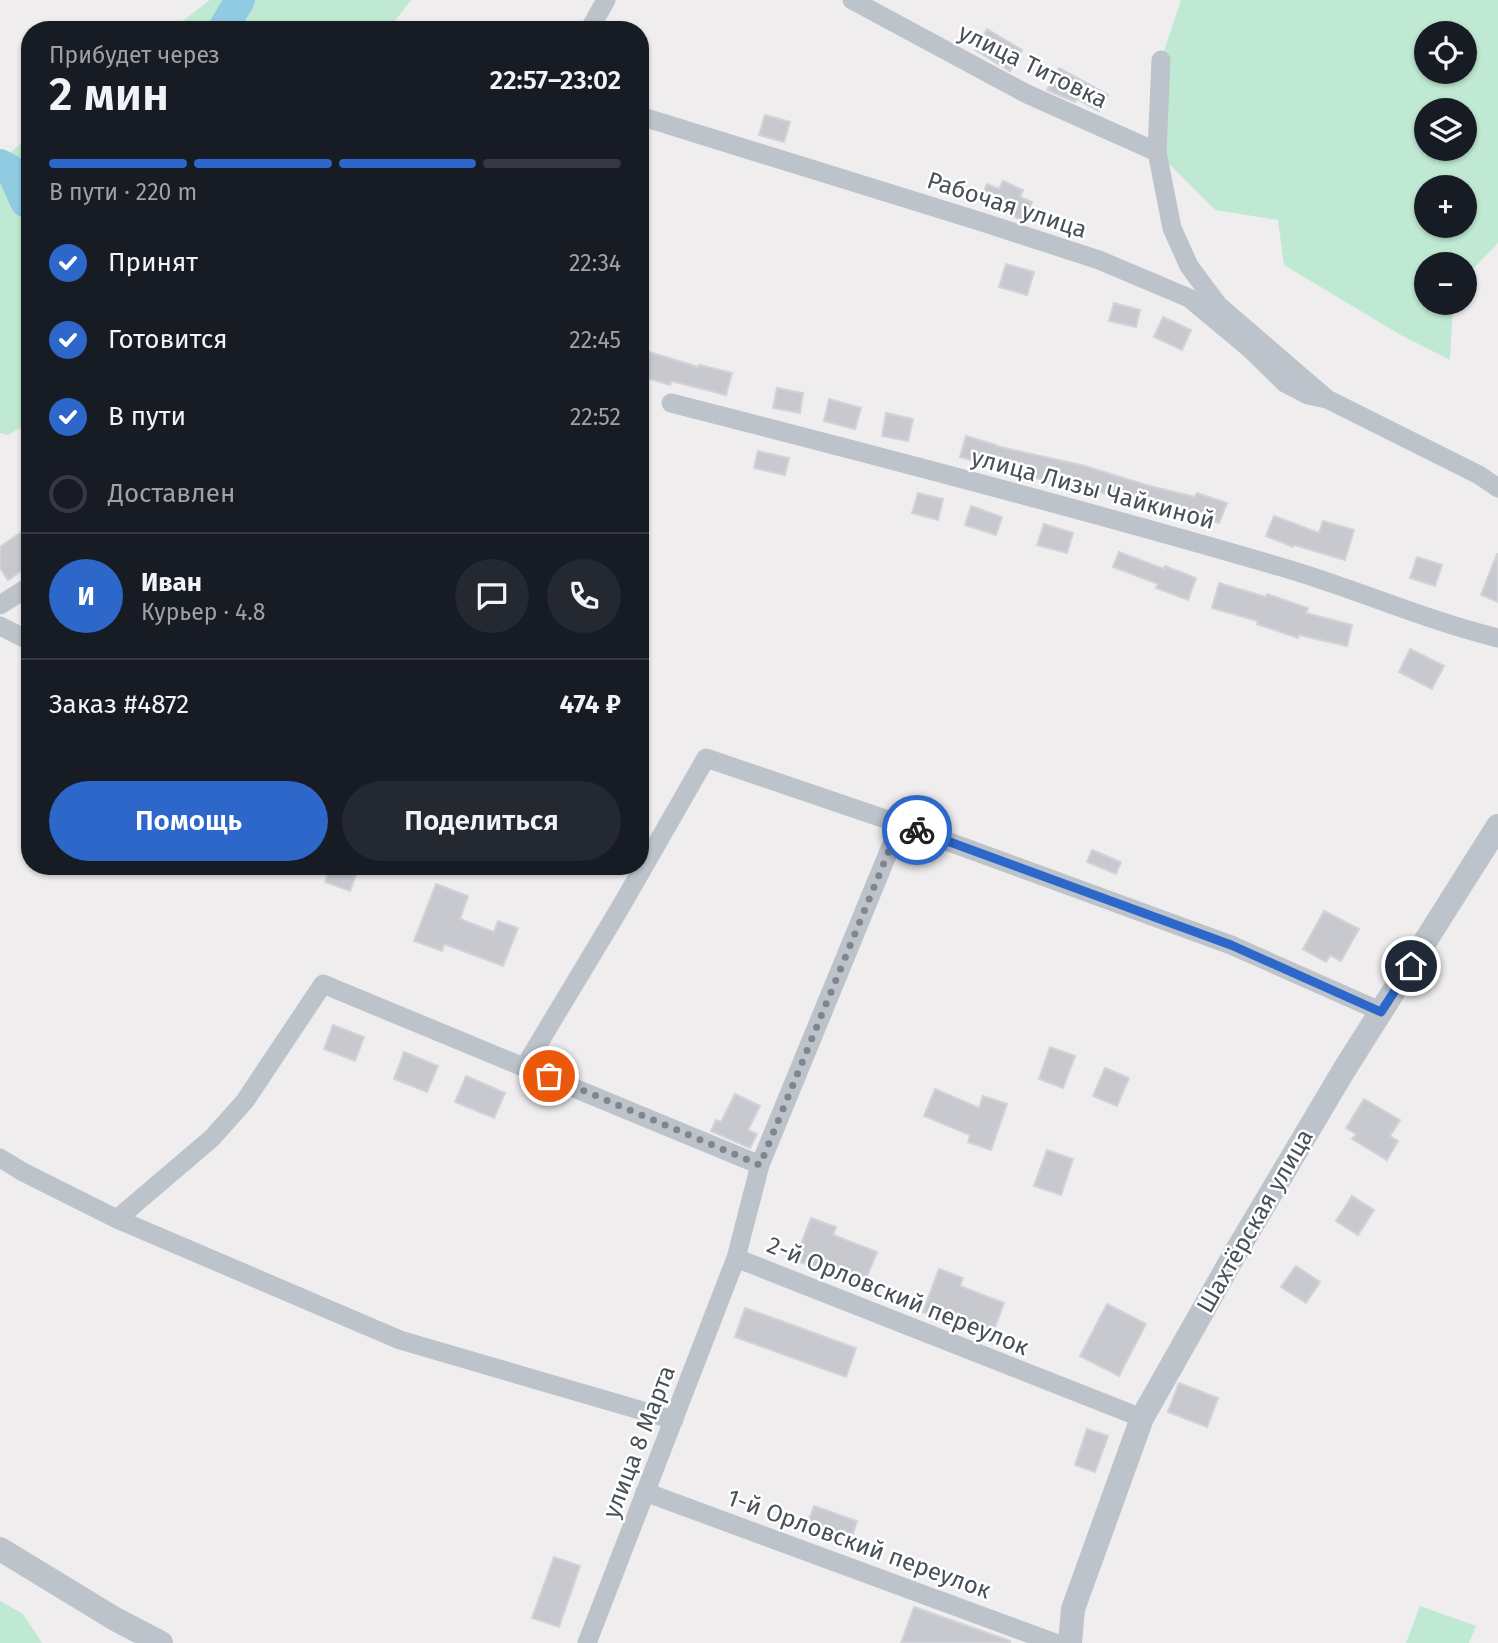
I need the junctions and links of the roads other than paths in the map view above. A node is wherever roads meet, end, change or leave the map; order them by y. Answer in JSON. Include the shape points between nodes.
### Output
{"nodes":[{"id":1,"x":606,"y":0,"type":"edge"},
{"id":2,"x":852,"y":0,"type":"edge"},
{"id":3,"x":594,"y":21,"type":"edge"},
{"id":4,"x":1161,"y":60,"type":"dead end"},
{"id":5,"x":649,"y":119,"type":"edge"},
{"id":6,"x":1157,"y":152,"type":"junction"},
{"id":7,"x":1328,"y":399,"type":"junction"},
{"id":8,"x":671,"y":402,"type":"dead end"},
{"id":9,"x":1498,"y":488,"type":"edge"},
{"id":10,"x":21,"y":592,"type":"edge"},
{"id":11,"x":0,"y":605,"type":"edge"},
{"id":12,"x":0,"y":626,"type":"edge"},
{"id":13,"x":21,"y":635,"type":"edge"},
{"id":14,"x":1498,"y":638,"type":"edge"},
{"id":15,"x":900,"y":824,"type":"junction"},
{"id":16,"x":1498,"y":826,"type":"edge"},
{"id":17,"x":649,"y":857,"type":"edge"},
{"id":18,"x":638,"y":875,"type":"edge"},
{"id":19,"x":1381,"y":1012,"type":"junction"},
{"id":20,"x":525,"y":1066,"type":"junction"},
{"id":21,"x":0,"y":1158,"type":"edge"},
{"id":22,"x":760,"y":1165,"type":"junction"},
{"id":23,"x":117,"y":1219,"type":"junction"},
{"id":24,"x":736,"y":1258,"type":"junction"},
{"id":25,"x":1142,"y":1419,"type":"junction"},
{"id":26,"x":674,"y":1420,"type":"junction"},
{"id":27,"x":645,"y":1492,"type":"junction"},
{"id":28,"x":0,"y":1549,"type":"edge"},
{"id":29,"x":161,"y":1643,"type":"edge"},
{"id":30,"x":587,"y":1643,"type":"edge"},
{"id":31,"x":1055,"y":1643,"type":"edge"},
{"id":32,"x":1070,"y":1643,"type":"edge"}],
"edges":[{"from":1,"to":3,"type":"street"},
{"from":2,"to":6,"type":"street","name":"улица Титовка","via":[[1027,94]]},
{"from":4,"to":6,"type":"street"},
{"from":5,"to":7,"type":"street","name":"Рабочая улица","via":[[1099,260],[1189,298],[1284,383]]},
{"from":6,"to":7,"type":"street","via":[[1172,228],[1189,266],[1218,305]]},
{"from":7,"to":9,"type":"street"},
{"from":8,"to":14,"type":"street","name":"улица Лизы Чайкиной","via":[[1284,568]]},
{"from":10,"to":11,"type":"street"},
{"from":12,"to":13,"type":"street"},
{"from":15,"to":17,"type":"street","via":[[706,758]]},
{"from":15,"to":19,"type":"street","via":[[1231,945]]},
{"from":15,"to":22,"type":"street","name":"2-й Орловский переулок"},
{"from":16,"to":19,"type":"street","name":"Шахтёрская улица"},
{"from":18,"to":20,"type":"street"},
{"from":19,"to":25,"type":"street","name":"Шахтёрская улица","via":[[1236,1252]]},
{"from":20,"to":22,"type":"street"},
{"from":20,"to":23,"type":"street","via":[[323,984],[245,1101],[212,1138]]},
{"from":21,"to":23,"type":"street"},
{"from":22,"to":24,"type":"street","name":"2-й Орловский переулок"},
{"from":23,"to":26,"type":"street","via":[[400,1340]]},
{"from":24,"to":25,"type":"street","name":"2-й Орловский переулок"},
{"from":24,"to":26,"type":"street","name":"улица 8 Марта"},
{"from":25,"to":32,"type":"street","name":"Шахтёрская улица","via":[[1073,1609]]},
{"from":26,"to":27,"type":"street","name":"улица 8 Марта"},
{"from":27,"to":30,"type":"street","name":"улица 8 Марта"},
{"from":27,"to":31,"type":"street","name":"1-й Орловский переулок"},
{"from":28,"to":29,"type":"street"}]}
